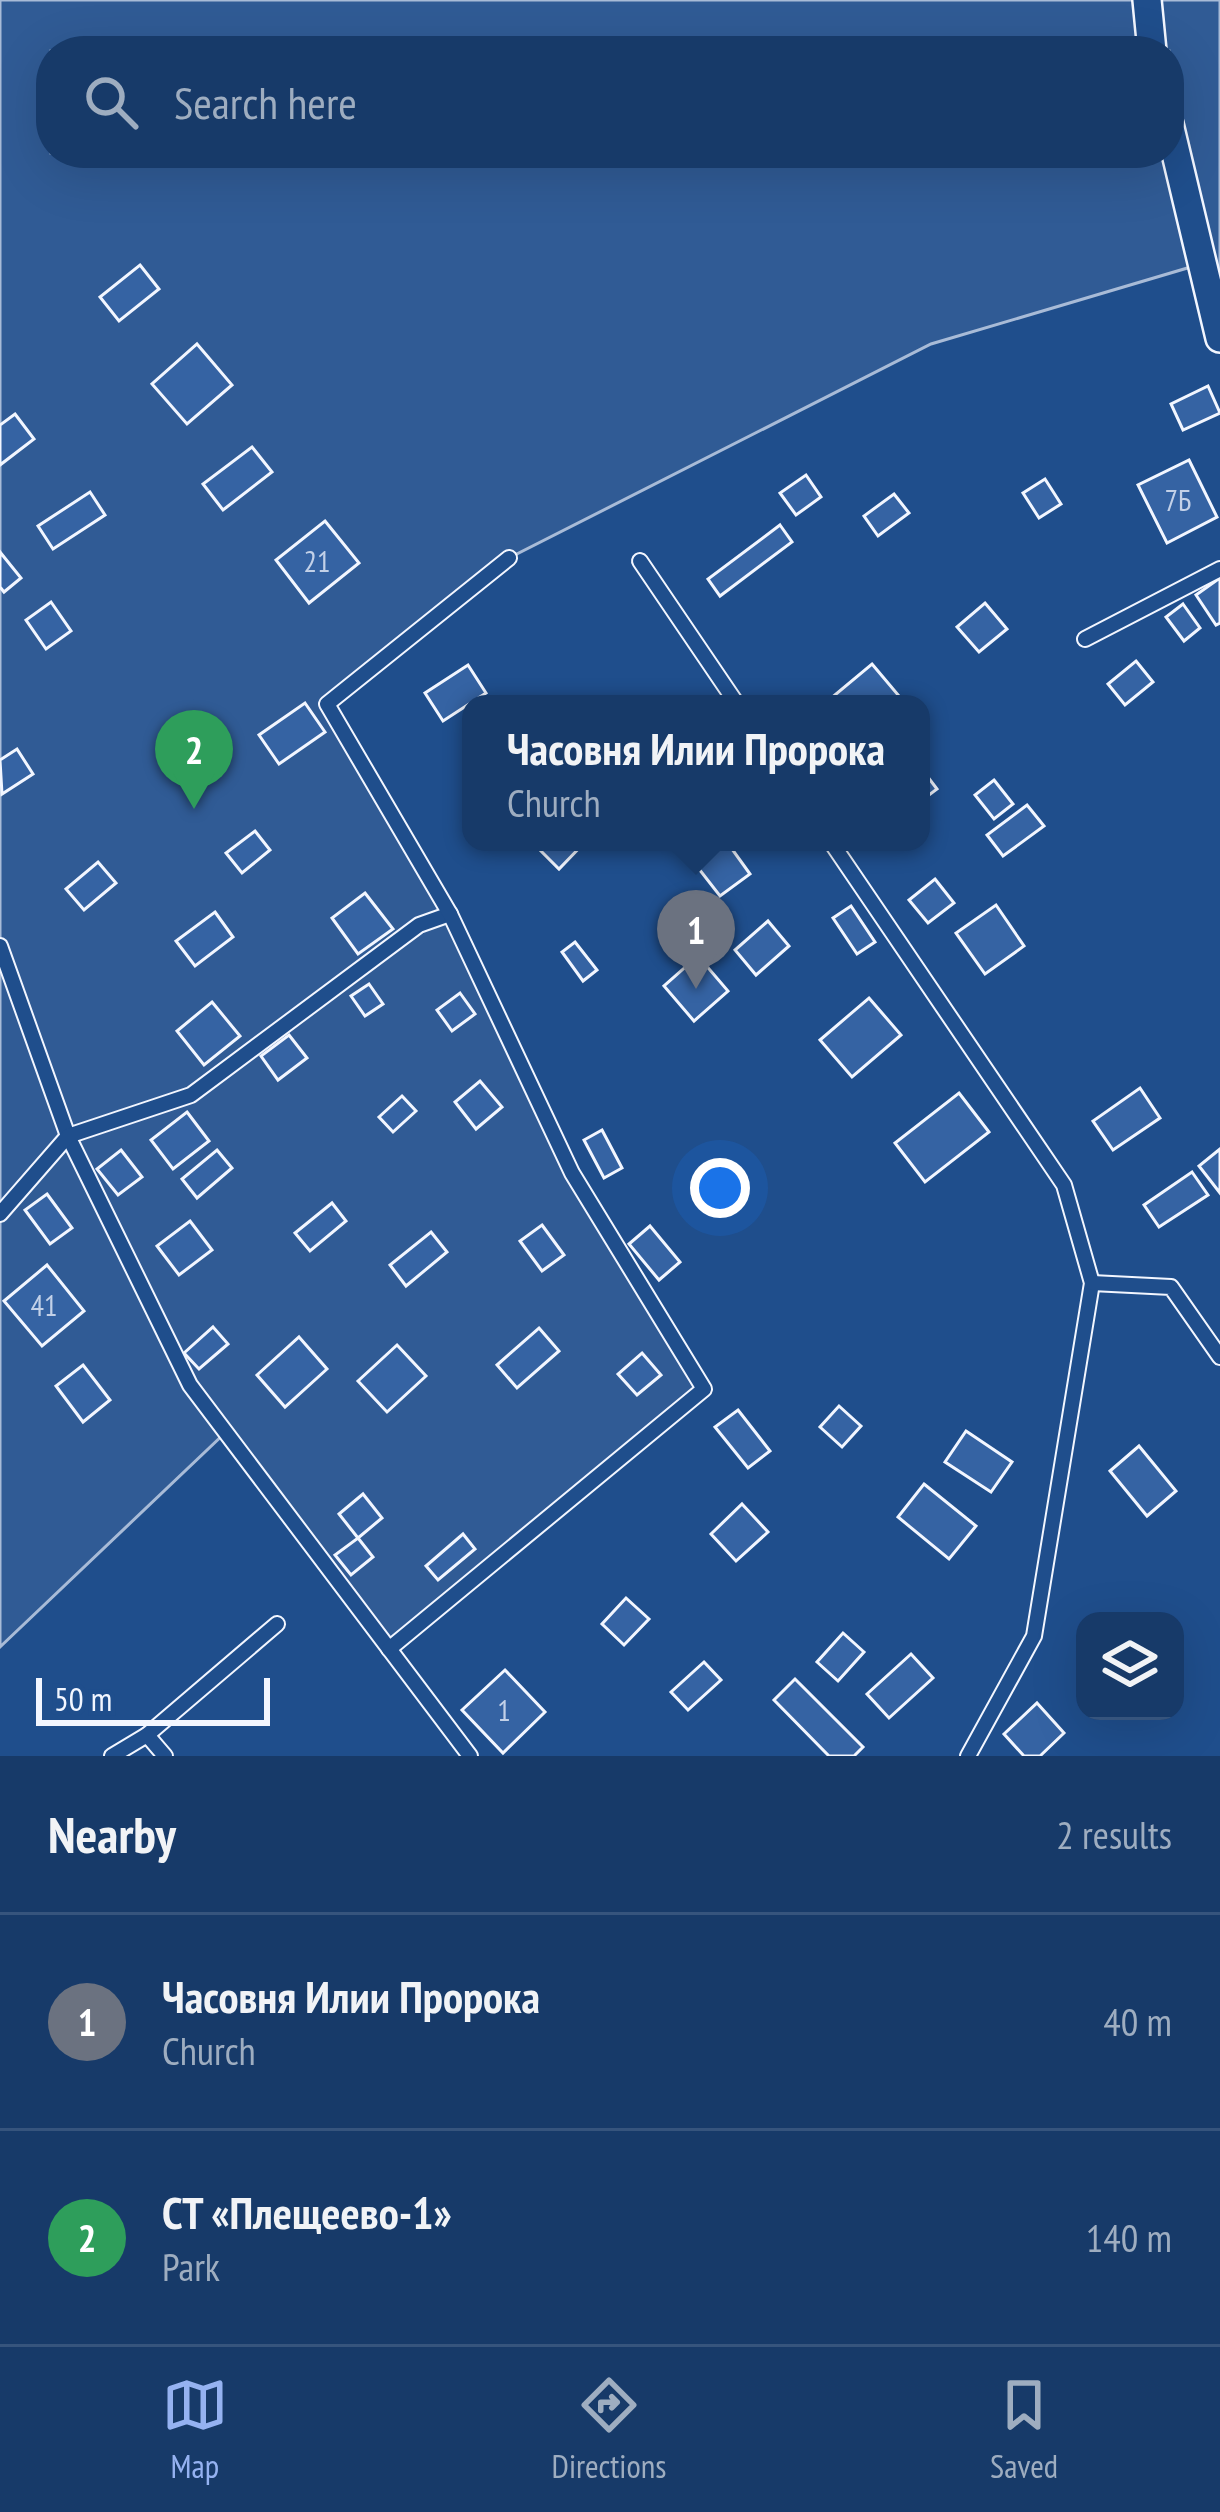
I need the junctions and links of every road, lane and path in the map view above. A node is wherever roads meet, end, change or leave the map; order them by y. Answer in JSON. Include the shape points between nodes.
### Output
{"nodes":[{"id":1,"x":1147,"y":0,"type":"edge"},
{"id":2,"x":1151,"y":36,"type":"edge"},
{"id":3,"x":1179,"y":168,"type":"edge"},
{"id":4,"x":1220,"y":338,"type":"edge"},
{"id":5,"x":509,"y":558,"type":"dead end"},
{"id":6,"x":640,"y":561,"type":"dead end"},
{"id":7,"x":1220,"y":569,"type":"edge"},
{"id":8,"x":1085,"y":638,"type":"dead end"},
{"id":9,"x":731,"y":695,"type":"edge"},
{"id":10,"x":837,"y":851,"type":"edge"},
{"id":11,"x":450,"y":914,"type":"junction"},
{"id":12,"x":0,"y":946,"type":"edge"},
{"id":13,"x":68,"y":1136,"type":"junction"},
{"id":14,"x":0,"y":1214,"type":"edge"},
{"id":15,"x":1092,"y":1283,"type":"junction"},
{"id":16,"x":1220,"y":1358,"type":"edge"},
{"id":17,"x":277,"y":1624,"type":"dead end"},
{"id":18,"x":389,"y":1649,"type":"junction"},
{"id":19,"x":147,"y":1735,"type":"junction"},
{"id":20,"x":112,"y":1756,"type":"edge"},
{"id":21,"x":164,"y":1756,"type":"edge"},
{"id":22,"x":470,"y":1756,"type":"edge"},
{"id":23,"x":968,"y":1756,"type":"edge"}],
"edges":[{"from":1,"to":2,"type":"street"},
{"from":3,"to":4,"type":"street"},
{"from":5,"to":11,"type":"lane","via":[[328,704]]},
{"from":6,"to":9,"type":"lane"},
{"from":7,"to":8,"type":"lane"},
{"from":10,"to":15,"type":"lane","via":[[1064,1185]]},
{"from":11,"to":13,"type":"lane","via":[[419,926],[191,1095]]},
{"from":11,"to":18,"type":"lane","via":[[572,1173],[704,1389]]},
{"from":12,"to":13,"type":"lane"},
{"from":13,"to":14,"type":"lane"},
{"from":13,"to":18,"type":"lane","via":[[190,1385]]},
{"from":15,"to":16,"type":"lane","via":[[1171,1287]]},
{"from":15,"to":23,"type":"lane","via":[[1034,1636]]},
{"from":17,"to":19,"type":"lane"},
{"from":18,"to":22,"type":"lane"},
{"from":19,"to":20,"type":"lane"},
{"from":19,"to":21,"type":"lane"}]}
